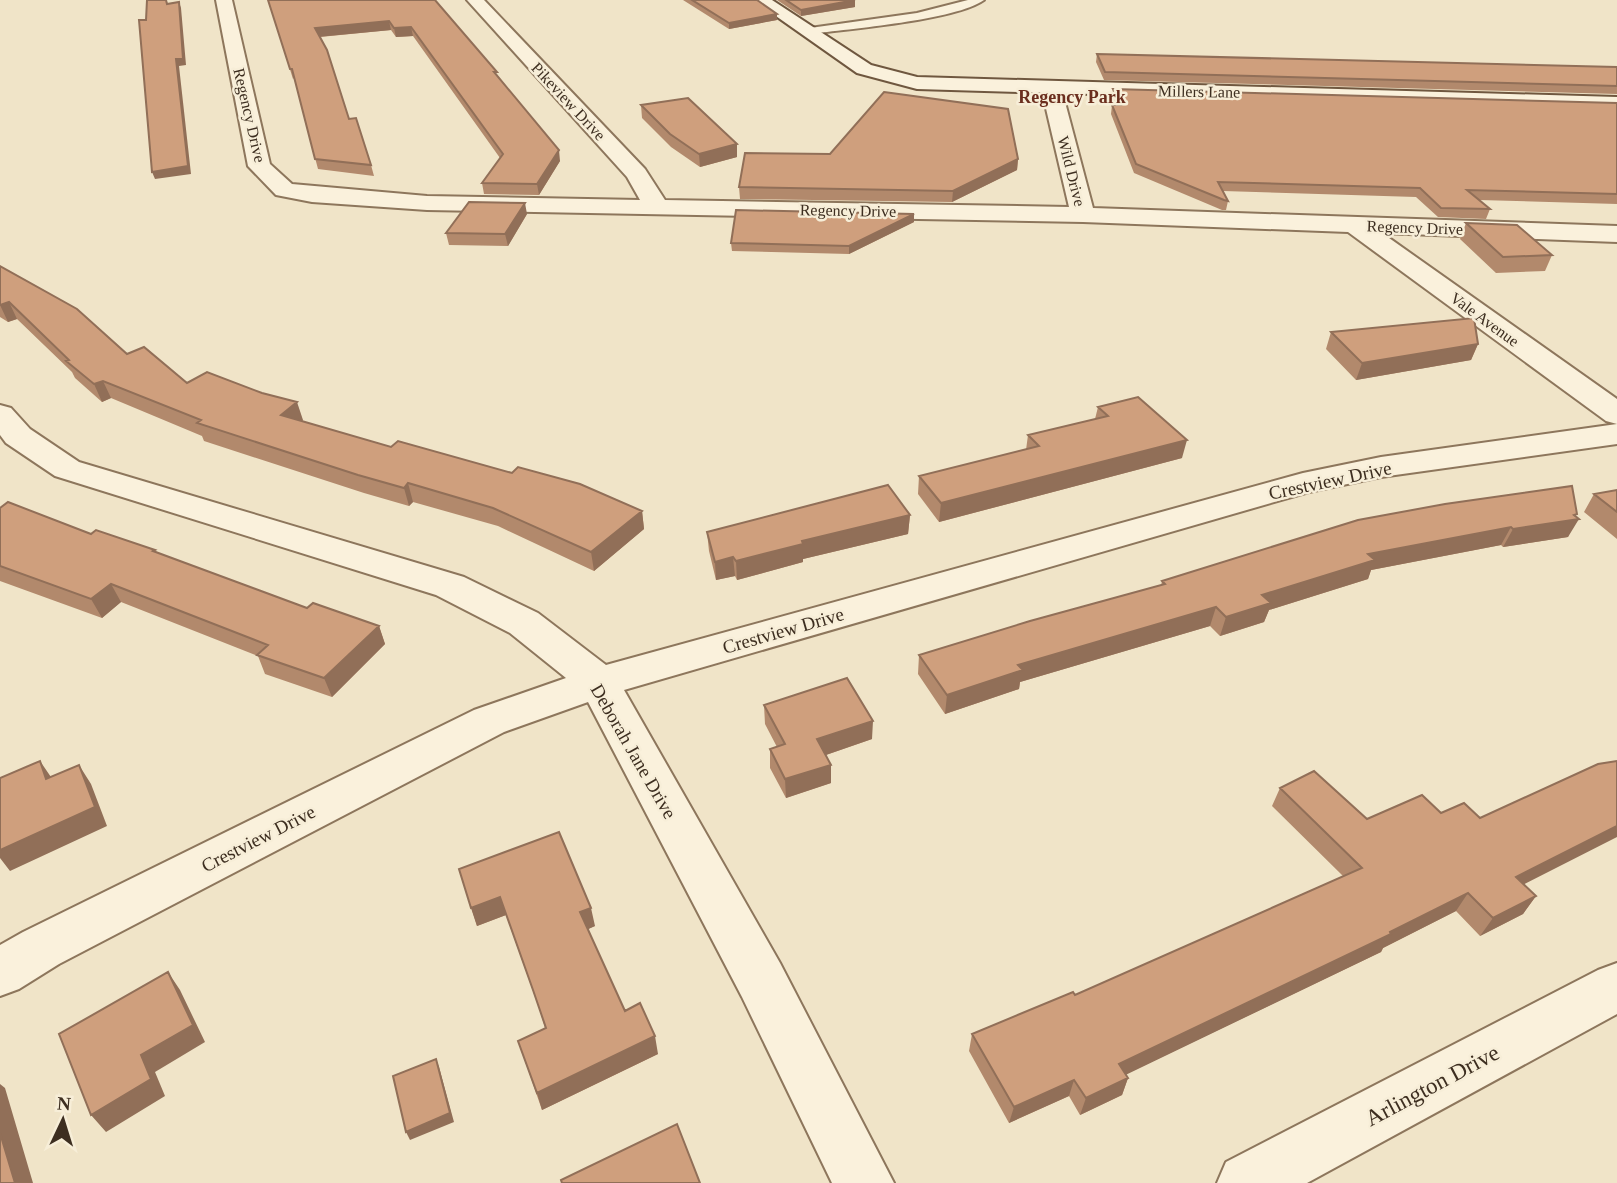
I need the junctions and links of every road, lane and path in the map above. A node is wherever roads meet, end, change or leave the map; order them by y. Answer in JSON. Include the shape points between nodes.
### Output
{"nodes":[{"id":1,"x":224,"y":0,"type":"edge"},
{"id":2,"x":475,"y":0,"type":"edge"},
{"id":3,"x":761,"y":0,"type":"edge"},
{"id":4,"x":979,"y":0,"type":"edge"},
{"id":5,"x":810,"y":31,"type":"junction"},
{"id":6,"x":1051,"y":87,"type":"junction"},
{"id":7,"x":1617,"y":103,"type":"edge"},
{"id":8,"x":656,"y":206,"type":"junction"},
{"id":9,"x":1083,"y":215,"type":"junction"},
{"id":10,"x":1353,"y":224,"type":"junction"},
{"id":11,"x":1617,"y":234,"type":"edge"},
{"id":12,"x":1617,"y":414,"type":"edge"},
{"id":13,"x":0,"y":415,"type":"edge"},
{"id":14,"x":1617,"y":434,"type":"edge"},
{"id":15,"x":598,"y":682,"type":"junction"},
{"id":16,"x":0,"y":972,"type":"edge"},
{"id":17,"x":1617,"y":987,"type":"edge"},
{"id":18,"x":864,"y":1183,"type":"edge"},
{"id":19,"x":1247,"y":1183,"type":"edge"}],
"edges":[{"from":1,"to":8,"type":"street","name":"Regency Drive","via":[[258,166],[284,190],[427,203]]},
{"from":2,"to":8,"type":"street","name":"Pikeview Drive","via":[[637,174]]},
{"from":3,"to":5,"type":"street","name":"Millers Lane"},
{"from":4,"to":5,"type":"lane","via":[[903,19]]},
{"from":5,"to":6,"type":"street","name":"Millers Lane","via":[[864,69],[884,76],[938,85]]},
{"from":6,"to":7,"type":"street","name":"Millers Lane"},
{"from":6,"to":9,"type":"street","name":"Wild Drive"},
{"from":8,"to":9,"type":"street","name":"Regency Drive"},
{"from":9,"to":10,"type":"street","name":"Regency Drive"},
{"from":10,"to":11,"type":"street","name":"Regency Drive"},
{"from":10,"to":12,"type":"street","name":"Vale Avenue"},
{"from":13,"to":15,"type":"street","name":"Deborah Jane Drive","via":[[18,436],[67,469],[450,586],[524,623]]},
{"from":14,"to":15,"type":"street","name":"Crestview Drive","via":[[1381,467],[1303,483]]},
{"from":15,"to":16,"type":"street","name":"Crestview Drive","via":[[489,721]]},
{"from":15,"to":18,"type":"street","name":"Deborah Jane Drive","via":[[761,980]]},
{"from":17,"to":19,"type":"street","name":"Arlington Drive"}]}
